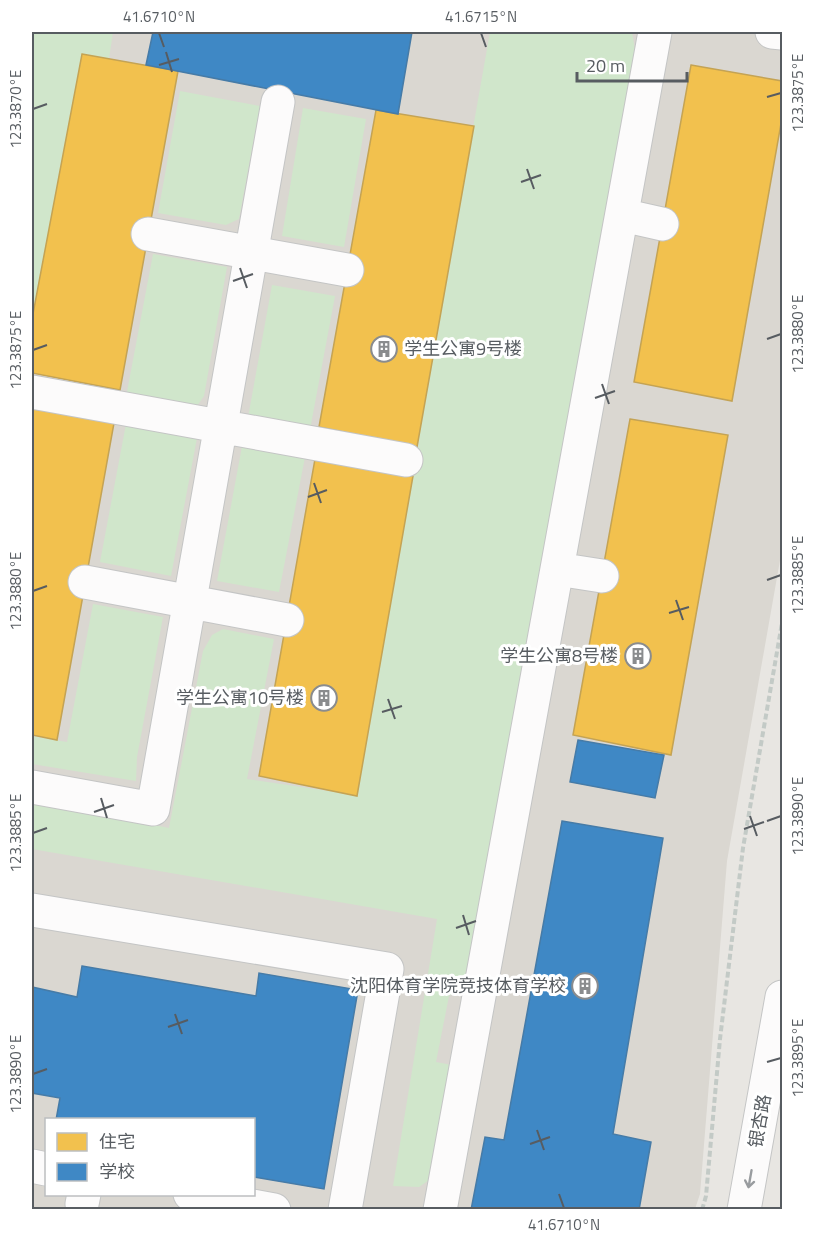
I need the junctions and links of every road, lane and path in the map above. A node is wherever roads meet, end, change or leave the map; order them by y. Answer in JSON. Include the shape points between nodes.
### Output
{"nodes":[{"id":1,"x":655,"y":32,"type":"edge"},
{"id":2,"x":772,"y":32,"type":"edge"},
{"id":3,"x":783,"y":33,"type":"edge"},
{"id":4,"x":278,"y":102,"type":"dead end"},
{"id":5,"x":622,"y":215,"type":"junction"},
{"id":6,"x":662,"y":224,"type":"dead end"},
{"id":7,"x":148,"y":234,"type":"dead end"},
{"id":8,"x":252,"y":253,"type":"junction"},
{"id":9,"x":347,"y":270,"type":"dead end"},
{"id":10,"x":32,"y":392,"type":"edge"},
{"id":11,"x":221,"y":426,"type":"junction"},
{"id":12,"x":406,"y":460,"type":"dead end"},
{"id":13,"x":557,"y":569,"type":"junction"},
{"id":14,"x":602,"y":576,"type":"dead end"},
{"id":15,"x":85,"y":582,"type":"dead end"},
{"id":16,"x":190,"y":602,"type":"junction"},
{"id":17,"x":286,"y":620,"type":"dead end"},
{"id":18,"x":783,"y":623,"type":"edge"},
{"id":19,"x":32,"y":787,"type":"edge"},
{"id":20,"x":32,"y":910,"type":"edge"},
{"id":21,"x":783,"y":998,"type":"edge"},
{"id":22,"x":201,"y":1196,"type":"edge"},
{"id":23,"x":442,"y":1198,"type":"edge"},
{"id":24,"x":274,"y":1209,"type":"edge"},
{"id":25,"x":345,"y":1209,"type":"edge"},
{"id":26,"x":413,"y":1209,"type":"edge"},
{"id":27,"x":702,"y":1209,"type":"edge"},
{"id":28,"x":744,"y":1209,"type":"edge"}],
"edges":[{"from":1,"to":5,"type":"street"},
{"from":2,"to":3,"type":"street"},
{"from":4,"to":8,"type":"street"},
{"from":5,"to":6,"type":"street"},
{"from":5,"to":13,"type":"street"},
{"from":7,"to":8,"type":"street"},
{"from":8,"to":9,"type":"street"},
{"from":8,"to":11,"type":"street"},
{"from":10,"to":11,"type":"street"},
{"from":11,"to":12,"type":"street"},
{"from":11,"to":16,"type":"street"},
{"from":13,"to":14,"type":"street"},
{"from":13,"to":23,"type":"street"},
{"from":15,"to":16,"type":"street"},
{"from":16,"to":17,"type":"street"},
{"from":16,"to":19,"type":"street","via":[[153,809]]},
{"from":18,"to":27,"type":"path","via":[[743,849]]},
{"from":20,"to":25,"type":"street","via":[[387,969]]},
{"from":21,"to":28,"type":"street","name":"银杏路","one_way":true},
{"from":22,"to":24,"type":"street"},
{"from":23,"to":26,"type":"street"}]}
